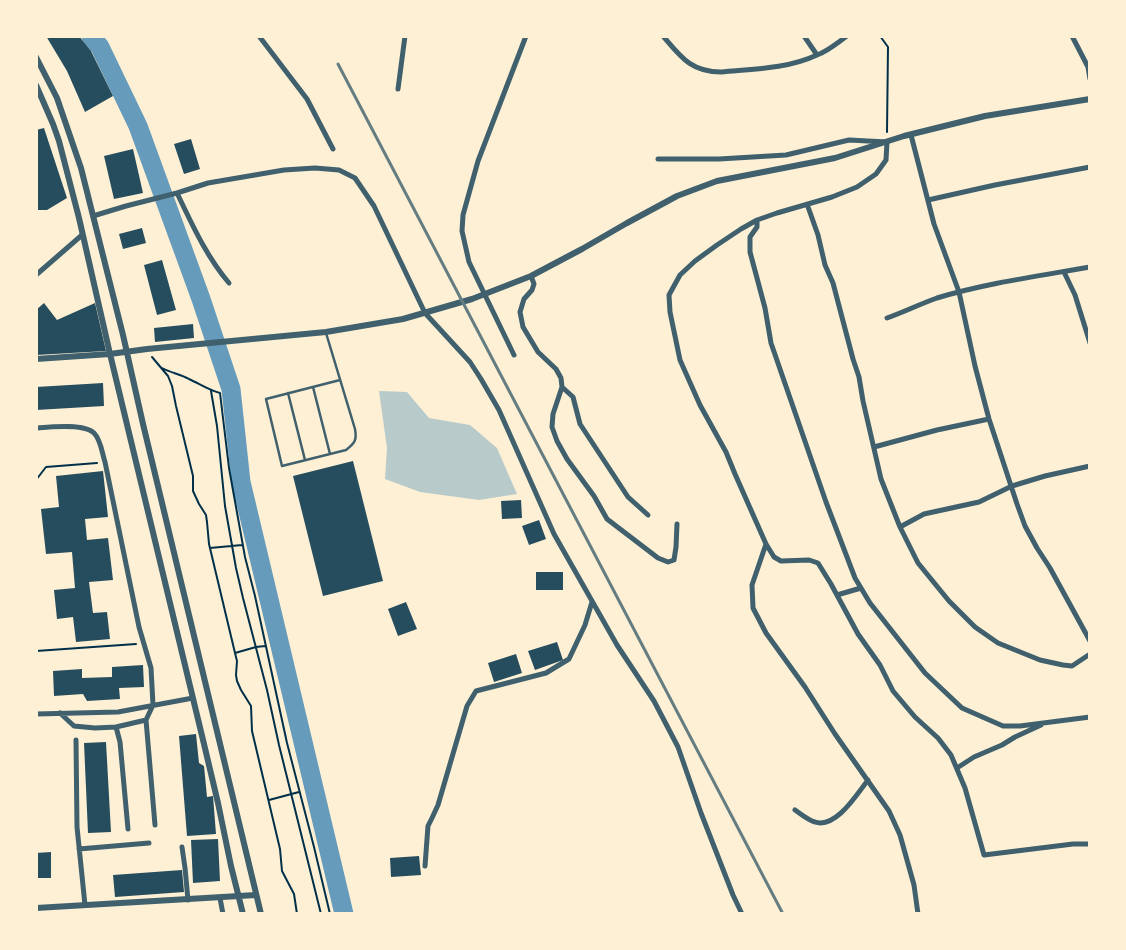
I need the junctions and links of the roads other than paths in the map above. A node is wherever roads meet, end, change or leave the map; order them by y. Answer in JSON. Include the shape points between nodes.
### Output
{"nodes":[{"id":1,"x":259,"y":36,"type":"edge"},
{"id":2,"x":406,"y":36,"type":"edge"},
{"id":3,"x":526,"y":36,"type":"edge"},
{"id":4,"x":663,"y":36,"type":"edge"},
{"id":5,"x":804,"y":36,"type":"edge"},
{"id":6,"x":847,"y":36,"type":"edge"},
{"id":7,"x":1072,"y":36,"type":"edge"},
{"id":8,"x":817,"y":55,"type":"junction"},
{"id":9,"x":36,"y":57,"type":"edge"},
{"id":10,"x":1090,"y":79,"type":"edge"},
{"id":11,"x":36,"y":85,"type":"edge"},
{"id":12,"x":398,"y":89,"type":"dead end"},
{"id":13,"x":1090,"y":99,"type":"edge"},
{"id":14,"x":912,"y":135,"type":"junction"},
{"id":15,"x":887,"y":142,"type":"junction"},
{"id":16,"x":333,"y":149,"type":"dead end"},
{"id":17,"x":658,"y":159,"type":"dead end"},
{"id":18,"x":1090,"y":167,"type":"edge"},
{"id":19,"x":177,"y":193,"type":"junction"},
{"id":20,"x":928,"y":200,"type":"junction"},
{"id":21,"x":807,"y":204,"type":"junction"},
{"id":22,"x":93,"y":216,"type":"junction"},
{"id":23,"x":757,"y":220,"type":"junction"},
{"id":24,"x":82,"y":234,"type":"junction"},
{"id":25,"x":1090,"y":267,"type":"edge"},
{"id":26,"x":1064,"y":272,"type":"junction"},
{"id":27,"x":36,"y":274,"type":"edge"},
{"id":28,"x":531,"y":276,"type":"junction"},
{"id":29,"x":229,"y":283,"type":"dead end"},
{"id":30,"x":959,"y":292,"type":"junction"},
{"id":31,"x":425,"y":313,"type":"junction"},
{"id":32,"x":887,"y":318,"type":"dead end"},
{"id":33,"x":326,"y":332,"type":"junction"},
{"id":34,"x":1090,"y":343,"type":"edge"},
{"id":35,"x":126,"y":352,"type":"junction"},
{"id":36,"x":110,"y":354,"type":"junction"},
{"id":37,"x":514,"y":355,"type":"dead end"},
{"id":38,"x":36,"y":360,"type":"edge"},
{"id":39,"x":340,"y":380,"type":"junction"},
{"id":40,"x":313,"y":386,"type":"junction"},
{"id":41,"x":562,"y":388,"type":"junction"},
{"id":42,"x":288,"y":393,"type":"junction"},
{"id":43,"x":989,"y":419,"type":"junction"},
{"id":44,"x":36,"y":428,"type":"edge"},
{"id":45,"x":874,"y":447,"type":"junction"},
{"id":46,"x":330,"y":454,"type":"junction"},
{"id":47,"x":305,"y":460,"type":"junction"},
{"id":48,"x":1090,"y":466,"type":"edge"},
{"id":49,"x":1012,"y":486,"type":"junction"},
{"id":50,"x":648,"y":515,"type":"dead end"},
{"id":51,"x":677,"y":524,"type":"dead end"},
{"id":52,"x":900,"y":527,"type":"junction"},
{"id":53,"x":766,"y":544,"type":"junction"},
{"id":54,"x":860,"y":588,"type":"junction"},
{"id":55,"x":837,"y":595,"type":"junction"},
{"id":56,"x":592,"y":602,"type":"junction"},
{"id":57,"x":1090,"y":641,"type":"edge"},
{"id":58,"x":1090,"y":654,"type":"edge"},
{"id":59,"x":193,"y":698,"type":"junction"},
{"id":60,"x":153,"y":705,"type":"junction"},
{"id":61,"x":60,"y":713,"type":"junction"},
{"id":62,"x":36,"y":714,"type":"edge"},
{"id":63,"x":1090,"y":717,"type":"edge"},
{"id":64,"x":146,"y":720,"type":"junction"},
{"id":65,"x":1045,"y":723,"type":"junction"},
{"id":66,"x":116,"y":727,"type":"junction"},
{"id":67,"x":76,"y":740,"type":"dead end"},
{"id":68,"x":957,"y":768,"type":"junction"},
{"id":69,"x":868,"y":780,"type":"junction"},
{"id":70,"x":795,"y":810,"type":"dead end"},
{"id":71,"x":155,"y":825,"type":"dead end"},
{"id":72,"x":128,"y":830,"type":"dead end"},
{"id":73,"x":149,"y":843,"type":"dead end"},
{"id":74,"x":1090,"y":844,"type":"edge"},
{"id":75,"x":182,"y":847,"type":"dead end"},
{"id":76,"x":79,"y":849,"type":"junction"},
{"id":77,"x":425,"y":866,"type":"dead end"},
{"id":78,"x":256,"y":895,"type":"junction"},
{"id":79,"x":239,"y":896,"type":"junction"},
{"id":80,"x":220,"y":898,"type":"junction"},
{"id":81,"x":188,"y":900,"type":"junction"},
{"id":82,"x":85,"y":905,"type":"junction"},
{"id":83,"x":36,"y":908,"type":"edge"},
{"id":84,"x":223,"y":914,"type":"edge"},
{"id":85,"x":243,"y":914,"type":"edge"},
{"id":86,"x":261,"y":914,"type":"edge"},
{"id":87,"x":742,"y":914,"type":"edge"},
{"id":88,"x":918,"y":914,"type":"edge"}],
"edges":[{"from":1,"to":16,"type":"street","via":[[306,99]]},
{"from":2,"to":12,"type":"street"},
{"from":3,"to":37,"type":"street","via":[[478,160],[463,215],[462,231],[469,262]]},
{"from":4,"to":8,"type":"street","via":[[694,67],[709,72],[793,64]]},
{"from":5,"to":8,"type":"street"},
{"from":6,"to":8,"type":"street"},
{"from":7,"to":10,"type":"street","via":[[1088,66]]},
{"from":9,"to":22,"type":"street","via":[[70,133]]},
{"from":11,"to":24,"type":"street","via":[[59,140]]},
{"from":13,"to":14,"type":"street","via":[[985,116]]},
{"from":14,"to":15,"type":"street"},
{"from":14,"to":20,"type":"street"},
{"from":15,"to":17,"type":"street","via":[[849,140],[786,155]]},
{"from":15,"to":21,"type":"street","via":[[886,160],[876,174],[857,187]]},
{"from":15,"to":28,"type":"street","via":[[835,158],[717,181],[677,196]]},
{"from":18,"to":20,"type":"street"},
{"from":19,"to":22,"type":"street"},
{"from":19,"to":29,"type":"street","via":[[199,239]]},
{"from":19,"to":31,"type":"street","via":[[208,183],[284,170],[339,170],[355,178],[374,206]]},
{"from":20,"to":30,"type":"street"},
{"from":21,"to":23,"type":"street"},
{"from":21,"to":45,"type":"street","via":[[859,377]]},
{"from":22,"to":35,"type":"street"},
{"from":23,"to":53,"type":"street","via":[[716,245],[680,275],[670,295],[670,304],[680,360],[700,406],[726,452]]},
{"from":23,"to":54,"type":"street","via":[[757,227],[750,237],[750,252],[771,343],[835,527]]},
{"from":24,"to":27,"type":"street"},
{"from":24,"to":36,"type":"street"},
{"from":25,"to":26,"type":"street"},
{"from":26,"to":30,"type":"street"},
{"from":26,"to":34,"type":"street"},
{"from":28,"to":31,"type":"street"},
{"from":28,"to":41,"type":"street","via":[[534,284],[520,312],[523,327],[538,352],[556,369]]},
{"from":30,"to":32,"type":"street"},
{"from":30,"to":43,"type":"street"},
{"from":31,"to":33,"type":"street"},
{"from":31,"to":56,"type":"street","via":[[481,378],[499,410],[554,534]]},
{"from":33,"to":35,"type":"street"},
{"from":33,"to":39,"type":"lane"},
{"from":35,"to":36,"type":"street"},
{"from":35,"to":78,"type":"street"},
{"from":36,"to":38,"type":"street"},
{"from":36,"to":59,"type":"street"},
{"from":39,"to":40,"type":"lane"},
{"from":39,"to":46,"type":"lane","via":[[356,437],[346,450]]},
{"from":40,"to":42,"type":"lane"},
{"from":40,"to":46,"type":"lane"},
{"from":41,"to":50,"type":"street","via":[[573,397],[580,424],[628,497]]},
{"from":41,"to":51,"type":"street","via":[[552,427],[557,441],[606,519],[668,562],[674,560]]},
{"from":42,"to":47,"type":"lane"},
{"from":42,"to":47,"type":"lane","via":[[266,399],[282,466]]},
{"from":43,"to":45,"type":"street"},
{"from":43,"to":49,"type":"street"},
{"from":44,"to":60,"type":"street","via":[[90,430],[98,440],[151,668]]},
{"from":45,"to":52,"type":"street","via":[[881,479]]},
{"from":46,"to":47,"type":"lane"},
{"from":48,"to":49,"type":"street"},
{"from":49,"to":52,"type":"street","via":[[979,502],[924,514]]},
{"from":49,"to":57,"type":"street","via":[[1025,526]]},
{"from":52,"to":58,"type":"street","via":[[918,563],[949,601],[975,627],[998,643],[1040,660],[1072,666]]},
{"from":53,"to":55,"type":"street","via":[[774,557],[781,561],[818,563]]},
{"from":53,"to":69,"type":"street","via":[[752,584],[753,608],[766,633]]},
{"from":54,"to":55,"type":"street"},
{"from":54,"to":65,"type":"street","via":[[926,673],[962,708],[1003,726]]},
{"from":55,"to":68,"type":"street","via":[[893,691],[938,738]]},
{"from":56,"to":77,"type":"street","via":[[569,659],[546,673],[476,691],[471,698],[438,805],[428,826]]},
{"from":56,"to":87,"type":"street","via":[[654,701],[678,747]]},
{"from":59,"to":60,"type":"street"},
{"from":59,"to":79,"type":"street"},
{"from":60,"to":61,"type":"street","via":[[118,712]]},
{"from":60,"to":64,"type":"street"},
{"from":61,"to":62,"type":"street"},
{"from":61,"to":66,"type":"street","via":[[74,726]]},
{"from":63,"to":65,"type":"street"},
{"from":64,"to":66,"type":"street"},
{"from":64,"to":71,"type":"street"},
{"from":65,"to":68,"type":"street"},
{"from":66,"to":72,"type":"street"},
{"from":67,"to":76,"type":"street"},
{"from":68,"to":74,"type":"street","via":[[966,788],[984,855]]},
{"from":69,"to":70,"type":"street","via":[[836,818],[822,824]]},
{"from":69,"to":88,"type":"street","via":[[889,811],[900,835],[914,885]]},
{"from":73,"to":76,"type":"street"},
{"from":75,"to":81,"type":"street"},
{"from":76,"to":82,"type":"street"},
{"from":78,"to":79,"type":"street"},
{"from":78,"to":86,"type":"street"},
{"from":79,"to":80,"type":"street"},
{"from":79,"to":85,"type":"street"},
{"from":80,"to":81,"type":"street"},
{"from":80,"to":84,"type":"street"},
{"from":81,"to":82,"type":"street"},
{"from":82,"to":83,"type":"street"}]}
